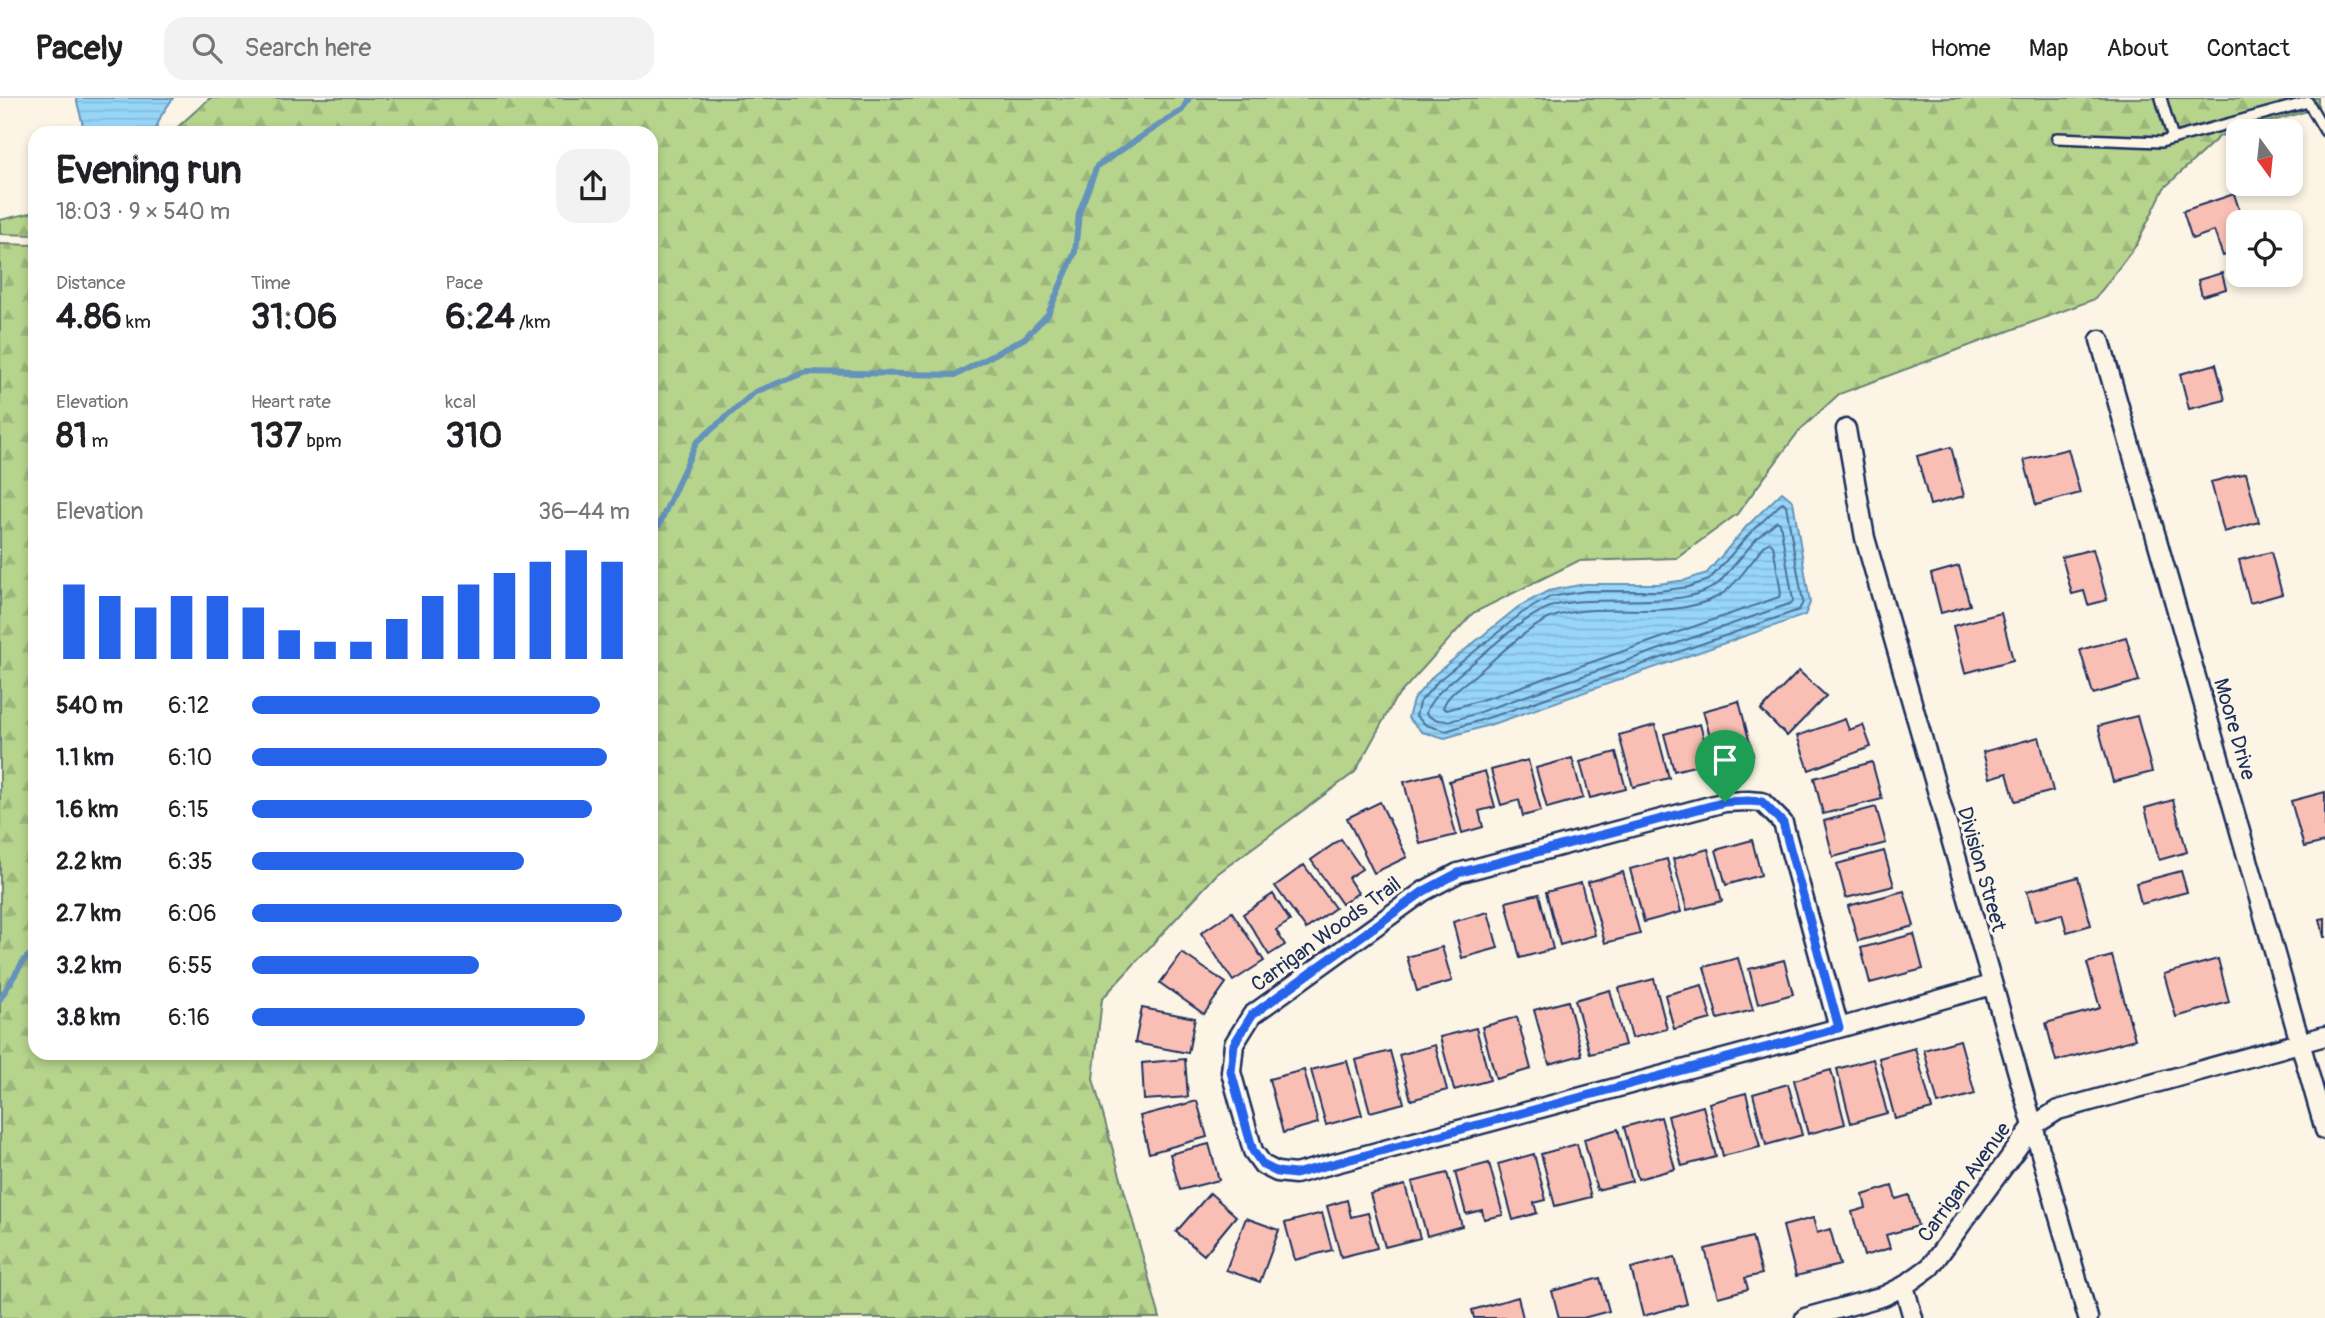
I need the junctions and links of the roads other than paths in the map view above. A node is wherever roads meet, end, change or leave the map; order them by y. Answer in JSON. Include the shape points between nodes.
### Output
{"nodes":[{"id":1,"x":2161,"y":98,"type":"edge"},
{"id":2,"x":2308,"y":100,"type":"edge"},
{"id":3,"x":2325,"y":131,"type":"edge"},
{"id":4,"x":2057,"y":138,"type":"dead end"},
{"id":5,"x":2173,"y":139,"type":"junction"},
{"id":6,"x":2100,"y":340,"type":"dead end"},
{"id":7,"x":1846,"y":429,"type":"dead end"},
{"id":8,"x":1992,"y":985,"type":"junction"},
{"id":9,"x":1839,"y":1028,"type":"junction"},
{"id":10,"x":2325,"y":1036,"type":"edge"},
{"id":11,"x":2300,"y":1043,"type":"junction"},
{"id":12,"x":2033,"y":1125,"type":"junction"},
{"id":13,"x":2325,"y":1130,"type":"edge"},
{"id":14,"x":1904,"y":1286,"type":"junction"},
{"id":15,"x":1805,"y":1318,"type":"edge"},
{"id":16,"x":1913,"y":1318,"type":"edge"},
{"id":17,"x":2088,"y":1318,"type":"edge"}],
"edges":[{"from":1,"to":5,"type":"lane"},
{"from":2,"to":3,"type":"lane"},
{"from":2,"to":5,"type":"lane"},
{"from":4,"to":5,"type":"lane"},
{"from":6,"to":11,"type":"street","name":"Moore Drive"},
{"from":7,"to":8,"type":"street","name":"Division Street","via":[[1866,538]]},
{"from":8,"to":9,"type":"street","name":"Carrigan Woods Trail"},
{"from":8,"to":12,"type":"street","name":"Division Street"},
{"from":9,"to":9,"type":"street","name":"Carrigan Woods Trail","via":[[1295,1174],[1263,1165],[1253,1151],[1231,1072],[1234,1044],[1252,1015],[1424,891],[1458,873],[1725,802],[1762,802],[1783,823]]},
{"from":10,"to":11,"type":"street","name":"Carrigan Avenue"},
{"from":11,"to":12,"type":"street","name":"Carrigan Avenue","via":[[2057,1110]]},
{"from":11,"to":13,"type":"street","name":"Moore Drive"},
{"from":12,"to":14,"type":"street","name":"Carrigan Avenue","via":[[1947,1246],[1930,1267]]},
{"from":12,"to":17,"type":"street","name":"Division Street"},
{"from":14,"to":15,"type":"street","name":"Carrigan Avenue"},
{"from":14,"to":16,"type":"street"}]}
